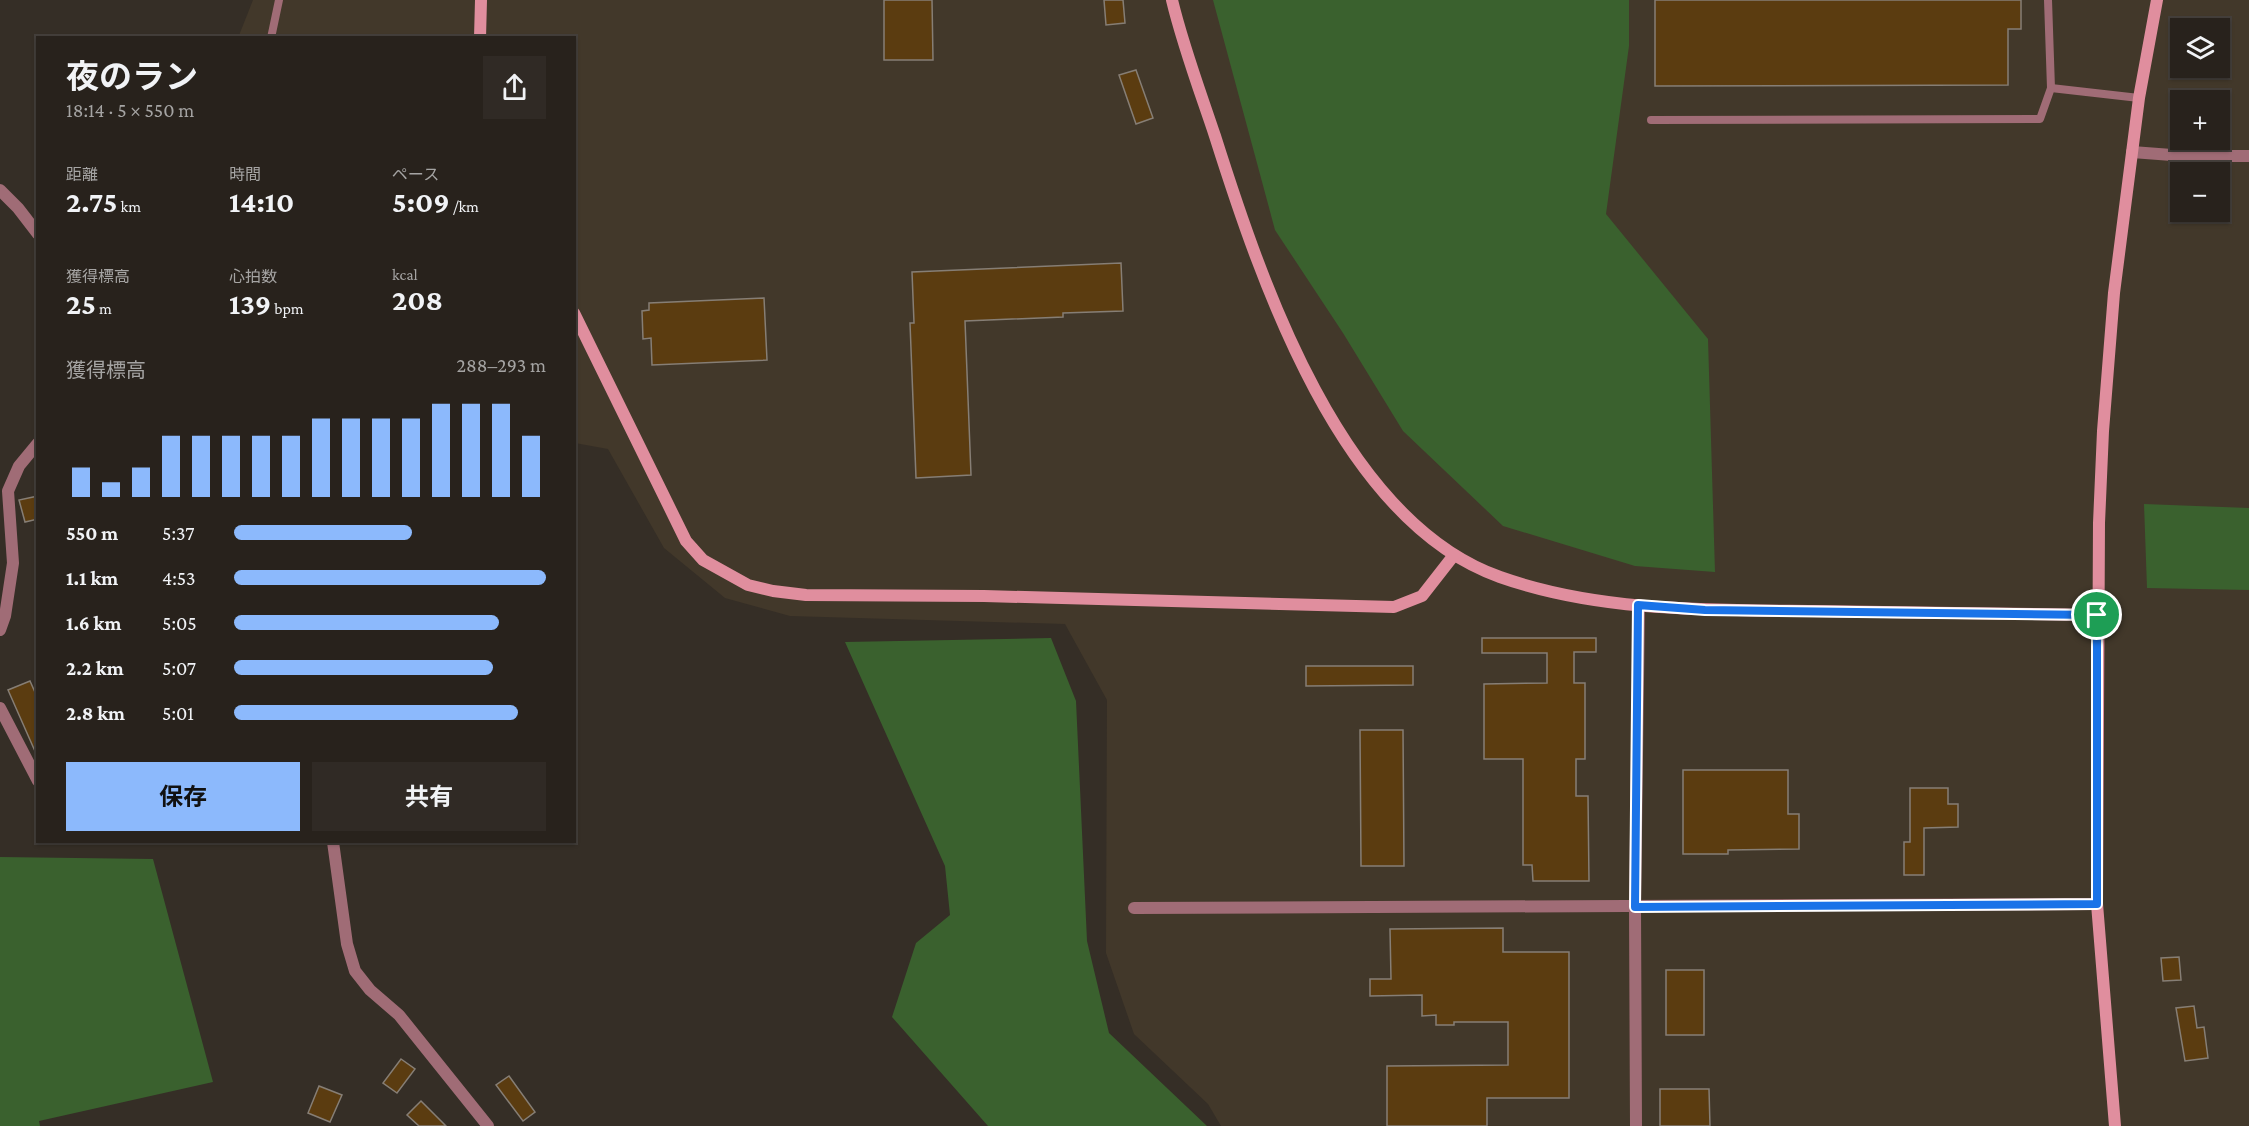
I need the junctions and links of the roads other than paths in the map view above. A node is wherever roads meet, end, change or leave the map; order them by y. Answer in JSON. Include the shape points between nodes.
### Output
{"nodes":[{"id":1,"x":279,"y":0,"type":"edge"},
{"id":2,"x":481,"y":0,"type":"edge"},
{"id":3,"x":1172,"y":0,"type":"edge"},
{"id":4,"x":2048,"y":0,"type":"edge"},
{"id":5,"x":2157,"y":0,"type":"edge"},
{"id":6,"x":271,"y":36,"type":"edge"},
{"id":7,"x":480,"y":36,"type":"edge"},
{"id":8,"x":2050,"y":88,"type":"junction"},
{"id":9,"x":2139,"y":98,"type":"junction"},
{"id":10,"x":1651,"y":120,"type":"dead end"},
{"id":11,"x":2132,"y":152,"type":"junction"},
{"id":12,"x":2249,"y":156,"type":"edge"},
{"id":13,"x":0,"y":190,"type":"edge"},
{"id":14,"x":36,"y":231,"type":"edge"},
{"id":15,"x":576,"y":317,"type":"edge"},
{"id":16,"x":36,"y":445,"type":"edge"},
{"id":17,"x":1454,"y":555,"type":"junction"},
{"id":18,"x":1638,"y":605,"type":"junction"},
{"id":19,"x":2097,"y":615,"type":"junction"},
{"id":20,"x":0,"y":630,"type":"edge"},
{"id":21,"x":0,"y":708,"type":"edge"},
{"id":22,"x":36,"y":777,"type":"edge"},
{"id":23,"x":333,"y":843,"type":"edge"},
{"id":24,"x":2097,"y":904,"type":"junction"},
{"id":25,"x":1635,"y":907,"type":"junction"},
{"id":26,"x":1134,"y":908,"type":"dead end"},
{"id":27,"x":488,"y":1126,"type":"edge"},
{"id":28,"x":1636,"y":1126,"type":"edge"},
{"id":29,"x":2115,"y":1126,"type":"edge"}],
"edges":[{"from":1,"to":6,"type":"lane"},
{"from":2,"to":7,"type":"street"},
{"from":3,"to":17,"type":"street","via":[[1247,237],[1315,392],[1394,504]]},
{"from":4,"to":8,"type":"lane"},
{"from":5,"to":9,"type":"street"},
{"from":8,"to":9,"type":"lane"},
{"from":8,"to":10,"type":"lane","via":[[2040,119]]},
{"from":9,"to":11,"type":"street"},
{"from":11,"to":12,"type":"street"},
{"from":11,"to":19,"type":"street","via":[[2114,293],[2103,431]]},
{"from":13,"to":14,"type":"street"},
{"from":15,"to":17,"type":"street","via":[[686,540],[703,560],[748,585],[806,595],[1394,607],[1422,596]]},
{"from":16,"to":20,"type":"street","via":[[19,466],[8,491],[13,562]]},
{"from":17,"to":18,"type":"street","via":[[1498,576],[1535,587]]},
{"from":18,"to":19,"type":"street","via":[[1705,610]]},
{"from":18,"to":25,"type":"street"},
{"from":19,"to":24,"type":"street"},
{"from":21,"to":22,"type":"street"},
{"from":23,"to":27,"type":"street","via":[[347,944],[355,971],[399,1015]]},
{"from":24,"to":25,"type":"street"},
{"from":24,"to":29,"type":"street"},
{"from":25,"to":26,"type":"street"},
{"from":25,"to":28,"type":"street"}]}
